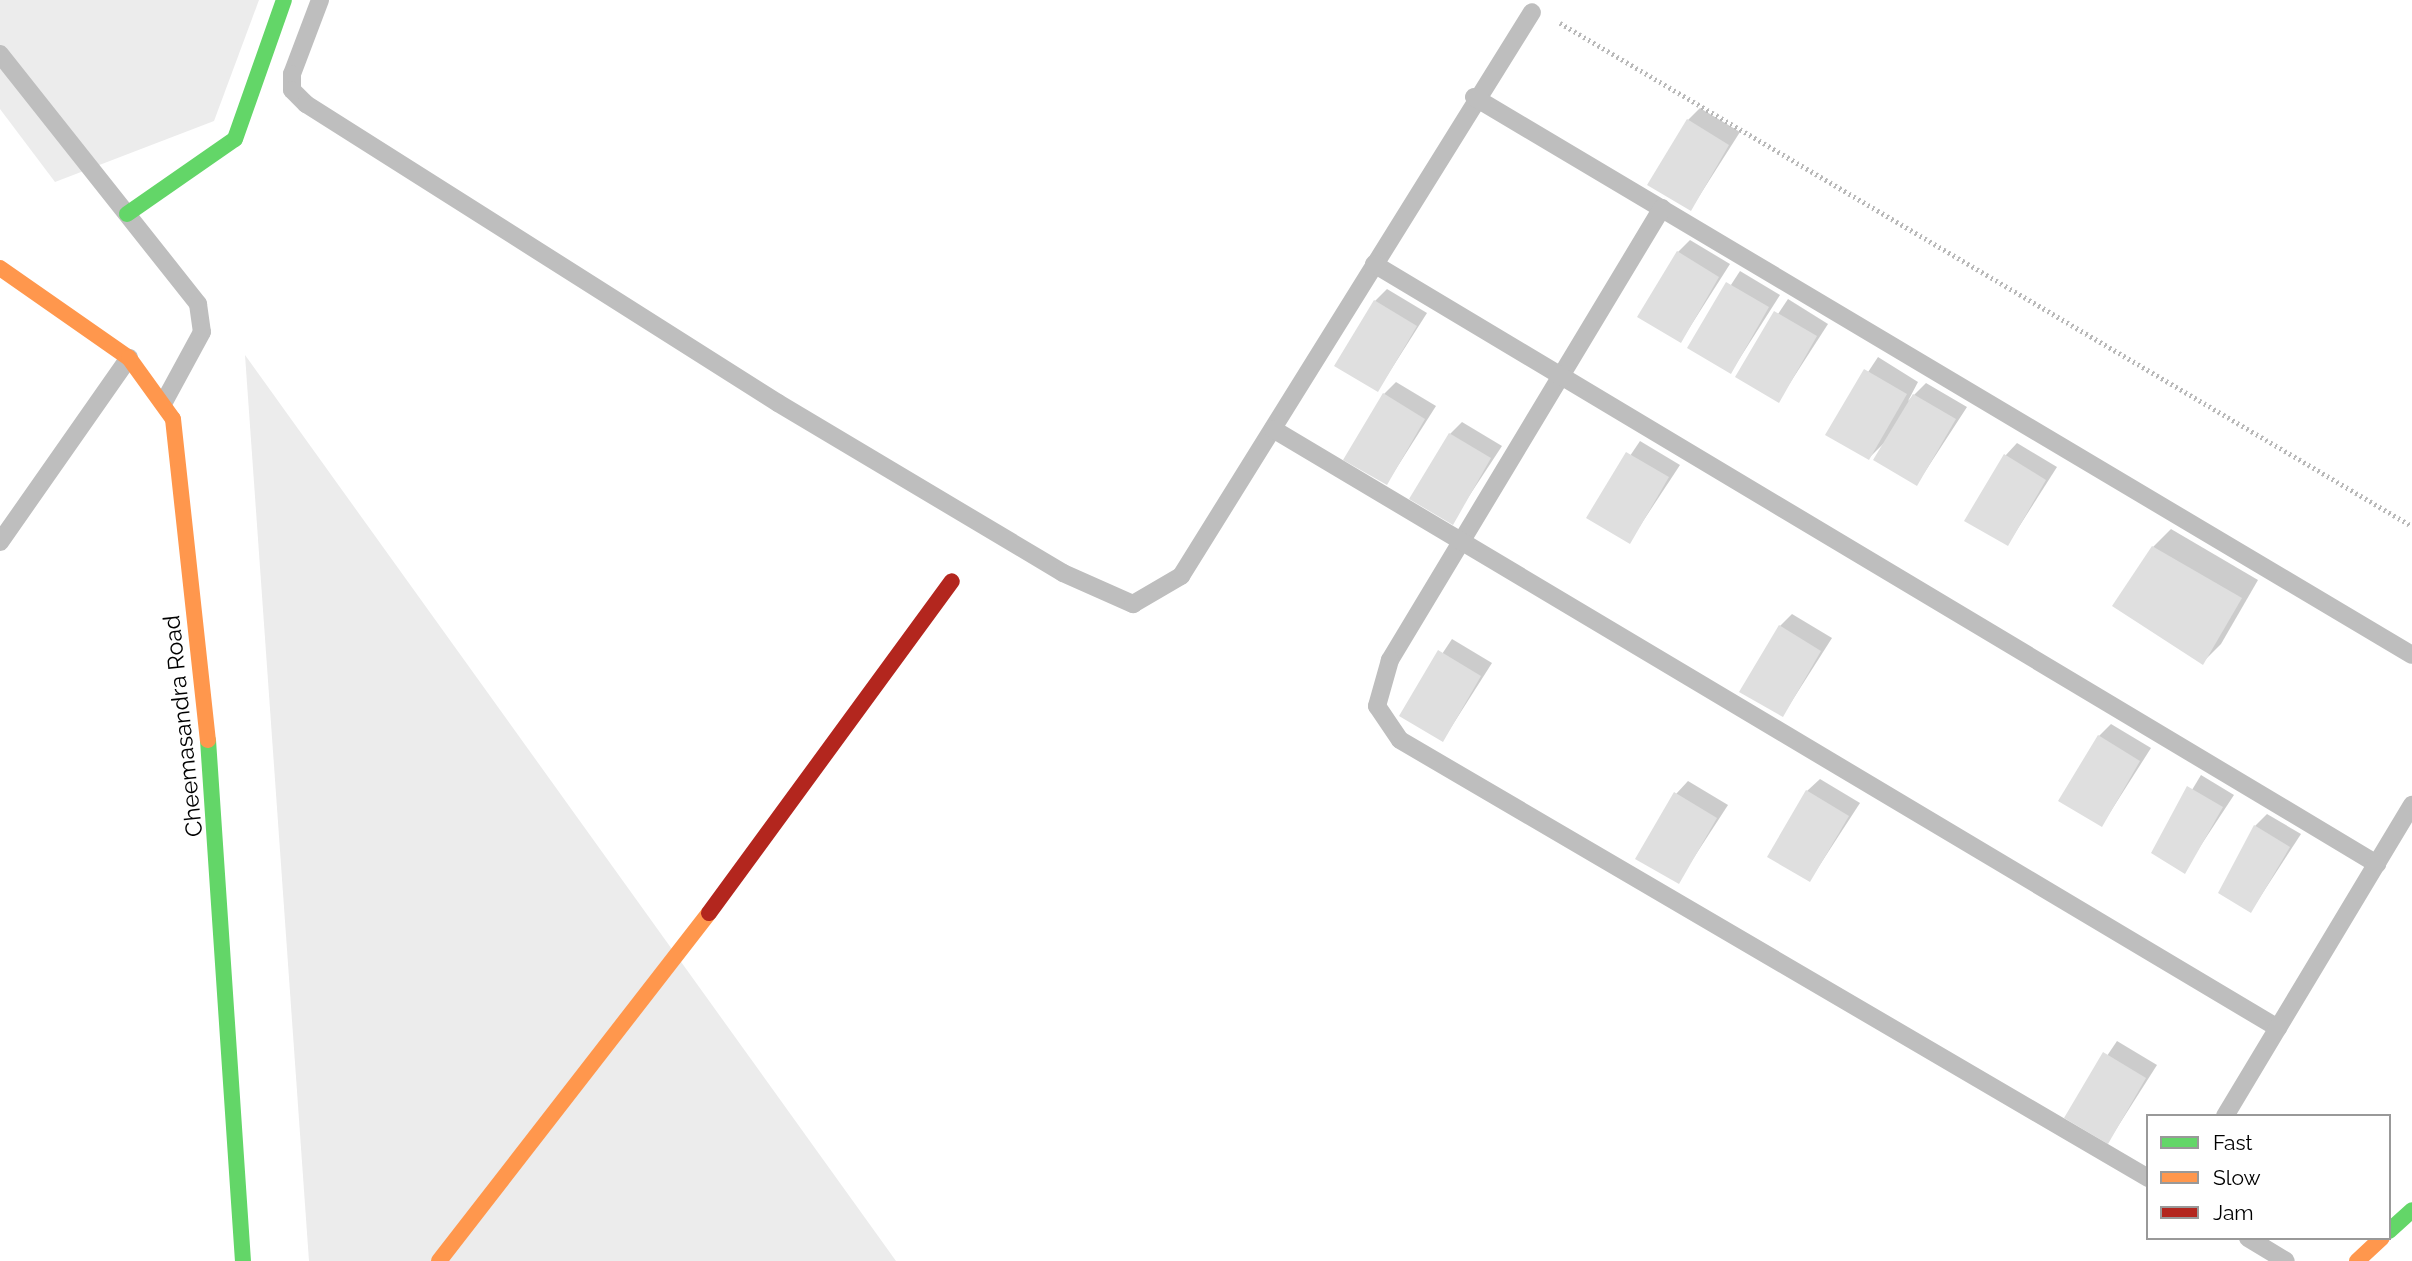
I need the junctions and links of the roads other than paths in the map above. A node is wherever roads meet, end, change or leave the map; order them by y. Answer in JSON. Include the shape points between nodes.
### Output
{"nodes":[{"id":1,"x":284,"y":0,"type":"edge"},
{"id":2,"x":320,"y":0,"type":"edge"},
{"id":3,"x":1532,"y":12,"type":"road end"},
{"id":4,"x":0,"y":54,"type":"edge"},
{"id":5,"x":1474,"y":97,"type":"junction"},
{"id":6,"x":1662,"y":208,"type":"junction"},
{"id":7,"x":127,"y":214,"type":"junction"},
{"id":8,"x":1374,"y":264,"type":"junction"},
{"id":9,"x":0,"y":268,"type":"edge"},
{"id":10,"x":130,"y":358,"type":"junction"},
{"id":11,"x":1560,"y":378,"type":"junction"},
{"id":12,"x":164,"y":402,"type":"junction"},
{"id":13,"x":1273,"y":429,"type":"junction"},
{"id":14,"x":0,"y":542,"type":"edge"},
{"id":15,"x":1460,"y":544,"type":"junction"},
{"id":16,"x":952,"y":581,"type":"dead end"},
{"id":17,"x":2412,"y":655,"type":"edge"},
{"id":18,"x":2412,"y":805,"type":"edge"},
{"id":19,"x":2376,"y":864,"type":"junction"},
{"id":20,"x":2278,"y":1028,"type":"junction"},
{"id":21,"x":2226,"y":1114,"type":"edge"},
{"id":22,"x":2146,"y":1177,"type":"edge"},
{"id":23,"x":2412,"y":1210,"type":"edge"},
{"id":24,"x":2391,"y":1229,"type":"edge"},
{"id":25,"x":2251,"y":1240,"type":"edge"},
{"id":26,"x":2380,"y":1240,"type":"edge"},
{"id":27,"x":243,"y":1261,"type":"edge"},
{"id":28,"x":439,"y":1261,"type":"edge"},
{"id":29,"x":2286,"y":1261,"type":"edge"},
{"id":30,"x":2357,"y":1261,"type":"edge"}],
"edges":[{"from":1,"to":7,"type":"street","via":[[235,139]]},
{"from":2,"to":13,"type":"lane","via":[[292,74],[292,90],[306,104],[766,396],[1110,598],[1133,604],[1181,576]]},
{"from":3,"to":5,"type":"lane"},
{"from":4,"to":7,"type":"lane"},
{"from":5,"to":6,"type":"lane"},
{"from":5,"to":8,"type":"lane"},
{"from":6,"to":11,"type":"lane"},
{"from":6,"to":17,"type":"lane"},
{"from":7,"to":12,"type":"lane","via":[[198,304],[202,332]]},
{"from":8,"to":11,"type":"lane"},
{"from":8,"to":13,"type":"lane"},
{"from":9,"to":10,"type":"street","name":"Cheemasandra Road"},
{"from":10,"to":12,"type":"street","name":"Cheemasandra Road"},
{"from":10,"to":14,"type":"lane"},
{"from":11,"to":15,"type":"lane"},
{"from":11,"to":19,"type":"lane"},
{"from":12,"to":27,"type":"street","name":"Cheemasandra Road","via":[[173,419],[215,800]]},
{"from":13,"to":15,"type":"lane"},
{"from":15,"to":20,"type":"lane"},
{"from":15,"to":22,"type":"lane","via":[[1390,660],[1377,706],[1400,740]]},
{"from":16,"to":28,"type":"street","via":[[649,994]]},
{"from":18,"to":19,"type":"lane"},
{"from":19,"to":20,"type":"lane"},
{"from":20,"to":21,"type":"lane"},
{"from":23,"to":24,"type":"street"},
{"from":25,"to":29,"type":"lane"},
{"from":26,"to":30,"type":"street"}]}
